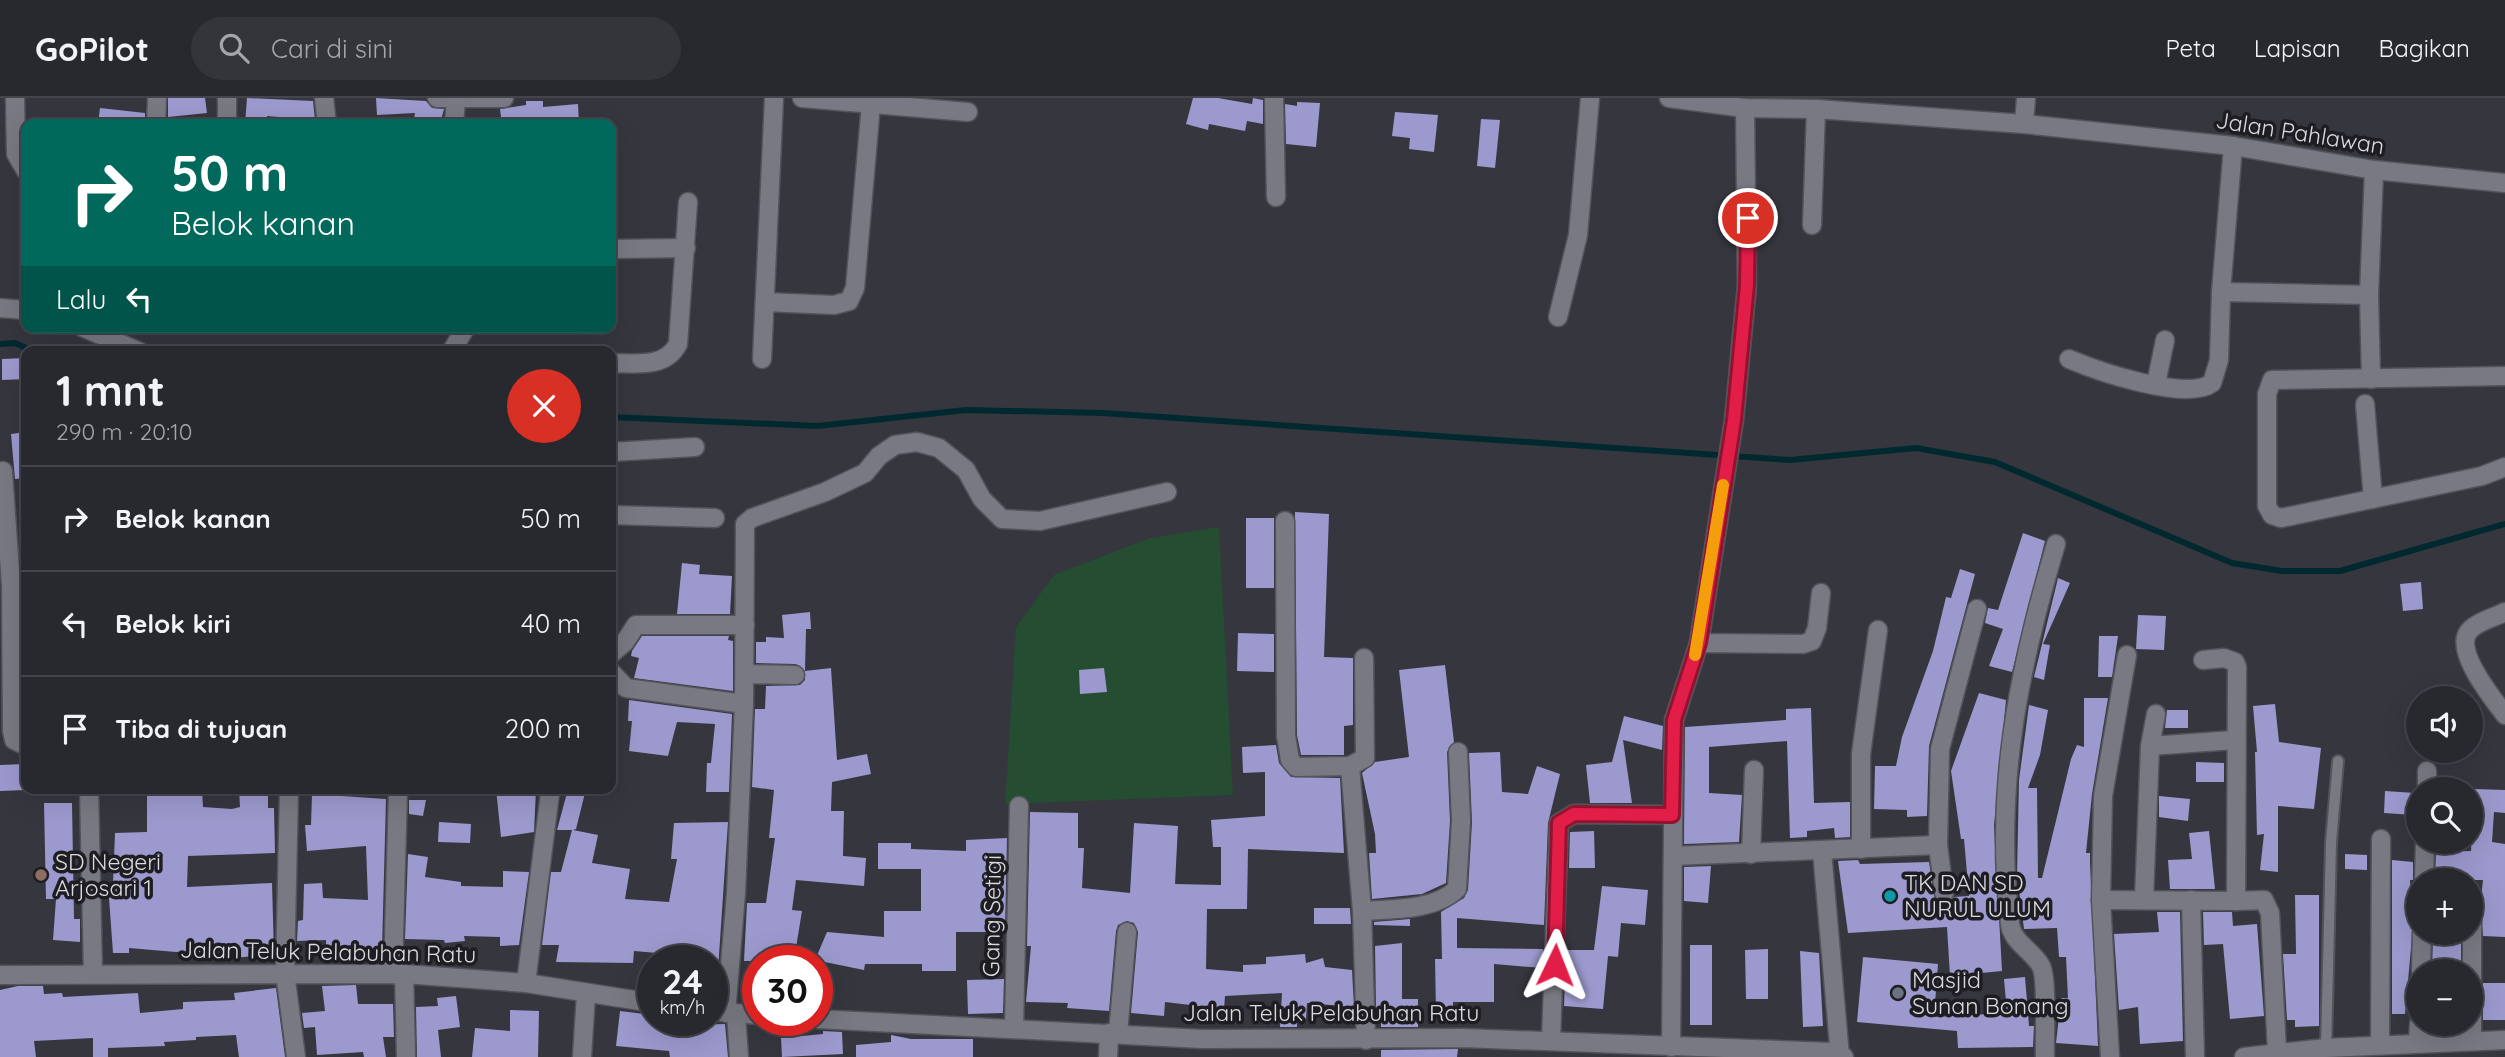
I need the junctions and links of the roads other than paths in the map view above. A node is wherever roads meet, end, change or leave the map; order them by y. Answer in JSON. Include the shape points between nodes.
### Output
{"nodes":[{"id":1,"x":15,"y":98,"type":"edge"},
{"id":2,"x":157,"y":98,"type":"edge"},
{"id":3,"x":227,"y":98,"type":"edge"},
{"id":4,"x":324,"y":98,"type":"edge"},
{"id":5,"x":437,"y":98,"type":"edge"},
{"id":6,"x":504,"y":98,"type":"edge"},
{"id":7,"x":774,"y":98,"type":"edge"},
{"id":8,"x":802,"y":98,"type":"edge"},
{"id":9,"x":1274,"y":98,"type":"edge"},
{"id":10,"x":1590,"y":98,"type":"edge"},
{"id":11,"x":1669,"y":98,"type":"edge"},
{"id":12,"x":2026,"y":98,"type":"edge"},
{"id":13,"x":456,"y":100,"type":"junction"},
{"id":14,"x":872,"y":104,"type":"junction"},
{"id":15,"x":1887,"y":106,"type":"edge"},
{"id":16,"x":1745,"y":108,"type":"junction"},
{"id":17,"x":1816,"y":109,"type":"junction"},
{"id":18,"x":968,"y":112,"type":"dead end"},
{"id":19,"x":156,"y":119,"type":"edge"},
{"id":20,"x":227,"y":119,"type":"edge"},
{"id":21,"x":326,"y":119,"type":"edge"},
{"id":22,"x":454,"y":119,"type":"edge"},
{"id":23,"x":2024,"y":124,"type":"junction"},
{"id":24,"x":2233,"y":146,"type":"junction"},
{"id":25,"x":21,"y":162,"type":"edge"},
{"id":26,"x":2374,"y":170,"type":"junction"},
{"id":27,"x":2505,"y":183,"type":"edge"},
{"id":28,"x":1276,"y":197,"type":"dead end"},
{"id":29,"x":688,"y":202,"type":"dead end"},
{"id":30,"x":1812,"y":225,"type":"dead end"},
{"id":31,"x":616,"y":248,"type":"edge"},
{"id":32,"x":686,"y":248,"type":"junction"},
{"id":33,"x":2221,"y":292,"type":"junction"},
{"id":34,"x":2369,"y":295,"type":"junction"},
{"id":35,"x":765,"y":302,"type":"junction"},
{"id":36,"x":0,"y":308,"type":"edge"},
{"id":37,"x":21,"y":310,"type":"edge"},
{"id":38,"x":1558,"y":317,"type":"dead end"},
{"id":39,"x":96,"y":333,"type":"edge"},
{"id":40,"x":2165,"y":340,"type":"dead end"},
{"id":41,"x":126,"y":346,"type":"edge"},
{"id":42,"x":762,"y":359,"type":"dead end"},
{"id":43,"x":2069,"y":359,"type":"dead end"},
{"id":44,"x":616,"y":363,"type":"edge"},
{"id":45,"x":2505,"y":376,"type":"edge"},
{"id":46,"x":2371,"y":379,"type":"junction"},
{"id":47,"x":2157,"y":384,"type":"junction"},
{"id":48,"x":2365,"y":404,"type":"dead end"},
{"id":49,"x":695,"y":447,"type":"dead end"},
{"id":50,"x":616,"y":452,"type":"edge"},
{"id":51,"x":2505,"y":467,"type":"edge"},
{"id":52,"x":3,"y":471,"type":"dead end"},
{"id":53,"x":1167,"y":492,"type":"dead end"},
{"id":54,"x":2373,"y":499,"type":"junction"},
{"id":55,"x":616,"y":515,"type":"edge"},
{"id":56,"x":715,"y":518,"type":"dead end"},
{"id":57,"x":1284,"y":521,"type":"dead end"},
{"id":58,"x":2056,"y":544,"type":"dead end"},
{"id":59,"x":18,"y":586,"type":"edge"},
{"id":60,"x":1821,"y":593,"type":"dead end"},
{"id":61,"x":1977,"y":609,"type":"dead end"},
{"id":62,"x":2505,"y":612,"type":"edge"},
{"id":63,"x":745,"y":625,"type":"junction"},
{"id":64,"x":1878,"y":630,"type":"dead end"},
{"id":65,"x":1699,"y":643,"type":"junction"},
{"id":66,"x":616,"y":650,"type":"edge"},
{"id":67,"x":2126,"y":655,"type":"dead end"},
{"id":68,"x":5,"y":656,"type":"edge"},
{"id":69,"x":1364,"y":658,"type":"dead end"},
{"id":70,"x":2203,"y":660,"type":"dead end"},
{"id":71,"x":745,"y":674,"type":"junction"},
{"id":72,"x":795,"y":675,"type":"dead end"},
{"id":73,"x":616,"y":677,"type":"edge"},
{"id":74,"x":744,"y":704,"type":"junction"},
{"id":75,"x":2156,"y":714,"type":"dead end"},
{"id":76,"x":2505,"y":716,"type":"edge"},
{"id":77,"x":2234,"y":740,"type":"junction"},
{"id":78,"x":21,"y":745,"type":"edge"},
{"id":79,"x":2150,"y":746,"type":"junction"},
{"id":80,"x":1458,"y":752,"type":"dead end"},
{"id":81,"x":2338,"y":761,"type":"dead end"},
{"id":82,"x":1350,"y":766,"type":"junction"},
{"id":83,"x":1754,"y":770,"type":"dead end"},
{"id":84,"x":89,"y":794,"type":"edge"},
{"id":85,"x":289,"y":794,"type":"edge"},
{"id":86,"x":398,"y":794,"type":"edge"},
{"id":87,"x":548,"y":794,"type":"edge"},
{"id":88,"x":1019,"y":806,"type":"dead end"},
{"id":89,"x":1672,"y":815,"type":"junction"},
{"id":90,"x":2381,"y":839,"type":"dead end"},
{"id":91,"x":1938,"y":845,"type":"junction"},
{"id":92,"x":1861,"y":849,"type":"junction"},
{"id":93,"x":1822,"y":851,"type":"junction"},
{"id":94,"x":1751,"y":854,"type":"junction"},
{"id":95,"x":1673,"y":856,"type":"junction"},
{"id":96,"x":1944,"y":893,"type":"dead end"},
{"id":97,"x":2144,"y":899,"type":"junction"},
{"id":98,"x":2101,"y":900,"type":"junction"},
{"id":99,"x":2191,"y":900,"type":"junction"},
{"id":100,"x":2236,"y":901,"type":"junction"},
{"id":101,"x":1362,"y":911,"type":"junction"},
{"id":102,"x":1127,"y":932,"type":"dead end"},
{"id":103,"x":2472,"y":945,"type":"edge"},
{"id":104,"x":285,"y":973,"type":"junction"},
{"id":105,"x":93,"y":974,"type":"junction"},
{"id":106,"x":398,"y":974,"type":"junction"},
{"id":107,"x":0,"y":975,"type":"edge"},
{"id":108,"x":728,"y":980,"type":"edge"},
{"id":109,"x":526,"y":983,"type":"junction"},
{"id":110,"x":586,"y":994,"type":"junction"},
{"id":111,"x":637,"y":1001,"type":"edge"},
{"id":112,"x":833,"y":1020,"type":"edge"},
{"id":113,"x":728,"y":1022,"type":"edge"},
{"id":114,"x":1014,"y":1027,"type":"junction"},
{"id":115,"x":1114,"y":1033,"type":"junction"},
{"id":116,"x":2418,"y":1036,"type":"edge"},
{"id":117,"x":1366,"y":1040,"type":"junction"},
{"id":118,"x":1551,"y":1040,"type":"junction"},
{"id":119,"x":2472,"y":1041,"type":"junction"},
{"id":120,"x":2505,"y":1041,"type":"edge"},
{"id":121,"x":2418,"y":1043,"type":"junction"},
{"id":122,"x":2381,"y":1045,"type":"junction"},
{"id":123,"x":1671,"y":1046,"type":"junction"},
{"id":124,"x":1332,"y":1048,"type":"edge"},
{"id":125,"x":2326,"y":1048,"type":"junction"},
{"id":126,"x":2277,"y":1052,"type":"junction"},
{"id":127,"x":1841,"y":1056,"type":"edge"},
{"id":128,"x":296,"y":1057,"type":"edge"},
{"id":129,"x":407,"y":1057,"type":"edge"},
{"id":130,"x":582,"y":1057,"type":"edge"},
{"id":131,"x":739,"y":1057,"type":"edge"},
{"id":132,"x":1108,"y":1057,"type":"edge"},
{"id":133,"x":2045,"y":1057,"type":"edge"},
{"id":134,"x":2110,"y":1057,"type":"edge"},
{"id":135,"x":2194,"y":1057,"type":"edge"},
{"id":136,"x":2246,"y":1057,"type":"edge"}],
"edges":[{"from":1,"to":25,"type":"street","via":[[16,154]]},
{"from":2,"to":19,"type":"street"},
{"from":3,"to":20,"type":"street"},
{"from":4,"to":21,"type":"street"},
{"from":5,"to":13,"type":"street"},
{"from":6,"to":13,"type":"street"},
{"from":7,"to":35,"type":"street"},
{"from":8,"to":14,"type":"street"},
{"from":9,"to":28,"type":"street"},
{"from":10,"to":38,"type":"street","via":[[1578,236]]},
{"from":11,"to":16,"type":"street","name":"Jalan Pahlawan"},
{"from":12,"to":23,"type":"street"},
{"from":13,"to":22,"type":"street"},
{"from":14,"to":18,"type":"street"},
{"from":14,"to":35,"type":"street","via":[[855,288],[849,301],[834,305]]},
{"from":15,"to":17,"type":"street","name":"Jalan Pahlawan"},
{"from":15,"to":23,"type":"street","name":"Jalan Pahlawan"},
{"from":16,"to":17,"type":"street","name":"Jalan Pahlawan"},
{"from":16,"to":65,"type":"street","via":[[1747,285],[1734,420]]},
{"from":17,"to":30,"type":"street"},
{"from":23,"to":24,"type":"street","name":"Jalan Pahlawan"},
{"from":24,"to":26,"type":"street","name":"Jalan Pahlawan"},
{"from":24,"to":33,"type":"street"},
{"from":26,"to":27,"type":"street","name":"Jalan Pahlawan"},
{"from":26,"to":34,"type":"street"},
{"from":29,"to":32,"type":"street"},
{"from":31,"to":32,"type":"street"},
{"from":32,"to":44,"type":"street","via":[[680,338],[675,350],[659,361]]},
{"from":33,"to":34,"type":"street"},
{"from":33,"to":47,"type":"street","via":[[2219,360],[2212,383],[2197,389]]},
{"from":34,"to":46,"type":"street"},
{"from":35,"to":42,"type":"street"},
{"from":36,"to":37,"type":"street"},
{"from":39,"to":41,"type":"street"},
{"from":40,"to":47,"type":"street"},
{"from":43,"to":47,"type":"street"},
{"from":45,"to":46,"type":"street"},
{"from":46,"to":54,"type":"street","via":[[2272,380],[2267,394],[2267,506],[2279,518]]},
{"from":48,"to":54,"type":"street"},
{"from":49,"to":50,"type":"street"},
{"from":51,"to":54,"type":"street"},
{"from":52,"to":59,"type":"street"},
{"from":53,"to":63,"type":"street","via":[[1040,521],[1002,519],[982,499],[966,470],[939,448],[916,442],[895,445],[865,473],[745,524]]},
{"from":55,"to":56,"type":"street"},
{"from":57,"to":82,"type":"street","via":[[1285,701],[1290,760],[1301,768]]},
{"from":58,"to":133,"type":"street","via":[[2030,631],[2006,780],[2010,927],[2043,973]]},
{"from":59,"to":68,"type":"street"},
{"from":60,"to":65,"type":"street","via":[[1812,641]]},
{"from":61,"to":91,"type":"street","via":[[1940,749]]},
{"from":62,"to":76,"type":"street","via":[[2471,628],[2466,648],[2473,669]]},
{"from":63,"to":66,"type":"street","via":[[636,625]]},
{"from":63,"to":71,"type":"street"},
{"from":64,"to":92,"type":"street","via":[[1861,754]]},
{"from":65,"to":89,"type":"street","via":[[1674,720]]},
{"from":67,"to":98,"type":"street","via":[[2103,796]]},
{"from":68,"to":78,"type":"street","via":[[13,736]]},
{"from":69,"to":82,"type":"street","via":[[1366,755]]},
{"from":70,"to":77,"type":"street","via":[[2224,658],[2236,665]]},
{"from":71,"to":72,"type":"street"},
{"from":71,"to":74,"type":"street"},
{"from":73,"to":74,"type":"street","via":[[626,688]]},
{"from":74,"to":108,"type":"street"},
{"from":75,"to":79,"type":"street"},
{"from":77,"to":79,"type":"street"},
{"from":77,"to":100,"type":"street"},
{"from":79,"to":97,"type":"street"},
{"from":80,"to":101,"type":"street","via":[[1461,821],[1457,889],[1422,905]]},
{"from":81,"to":125,"type":"lane","via":[[2331,843]]},
{"from":82,"to":101,"type":"street"},
{"from":83,"to":94,"type":"street"},
{"from":84,"to":105,"type":"street"},
{"from":85,"to":104,"type":"street"},
{"from":86,"to":106,"type":"street"},
{"from":87,"to":109,"type":"street"},
{"from":88,"to":114,"type":"street","name":"Gang Setigi"},
{"from":89,"to":95,"type":"street"},
{"from":89,"to":118,"type":"street","via":[[1574,814],[1559,823]]},
{"from":90,"to":122,"type":"street"},
{"from":91,"to":92,"type":"street"},
{"from":91,"to":96,"type":"street"},
{"from":92,"to":93,"type":"street"},
{"from":93,"to":94,"type":"street"},
{"from":93,"to":127,"type":"street"},
{"from":94,"to":95,"type":"street"},
{"from":95,"to":123,"type":"street"},
{"from":97,"to":98,"type":"street"},
{"from":97,"to":99,"type":"street"},
{"from":98,"to":134,"type":"street"},
{"from":99,"to":100,"type":"street"},
{"from":99,"to":135,"type":"street"},
{"from":100,"to":126,"type":"street","via":[[2264,900],[2270,913]]},
{"from":101,"to":117,"type":"street"},
{"from":102,"to":115,"type":"street"},
{"from":103,"to":119,"type":"street"},
{"from":104,"to":105,"type":"street","name":"Jalan Teluk Pelabuhan Ratu"},
{"from":104,"to":106,"type":"street","name":"Jalan Teluk Pelabuhan Ratu"},
{"from":104,"to":128,"type":"street"},
{"from":105,"to":107,"type":"street","name":"Jalan Teluk Pelabuhan Ratu"},
{"from":106,"to":109,"type":"street","name":"Jalan Teluk Pelabuhan Ratu"},
{"from":106,"to":129,"type":"street"},
{"from":109,"to":110,"type":"street","name":"Jalan Teluk Pelabuhan Ratu"},
{"from":110,"to":111,"type":"street","name":"Jalan Teluk Pelabuhan Ratu"},
{"from":110,"to":130,"type":"street"},
{"from":112,"to":114,"type":"street","name":"Jalan Teluk Pelabuhan Ratu"},
{"from":113,"to":131,"type":"street"},
{"from":114,"to":115,"type":"street","name":"Jalan Teluk Pelabuhan Ratu"},
{"from":115,"to":124,"type":"street","name":"Jalan Teluk Pelabuhan Ratu"},
{"from":115,"to":132,"type":"street"},
{"from":116,"to":121,"type":"street"},
{"from":117,"to":118,"type":"street","name":"Jalan Teluk Pelabuhan Ratu"},
{"from":117,"to":124,"type":"street","name":"Jalan Teluk Pelabuhan Ratu"},
{"from":118,"to":123,"type":"street","name":"Jalan Teluk Pelabuhan Ratu"},
{"from":119,"to":120,"type":"street"},
{"from":119,"to":121,"type":"street"},
{"from":121,"to":122,"type":"street"},
{"from":122,"to":125,"type":"street"},
{"from":123,"to":127,"type":"street","name":"Jalan Teluk Pelabuhan Ratu"},
{"from":125,"to":126,"type":"street"},
{"from":126,"to":136,"type":"street"}]}
